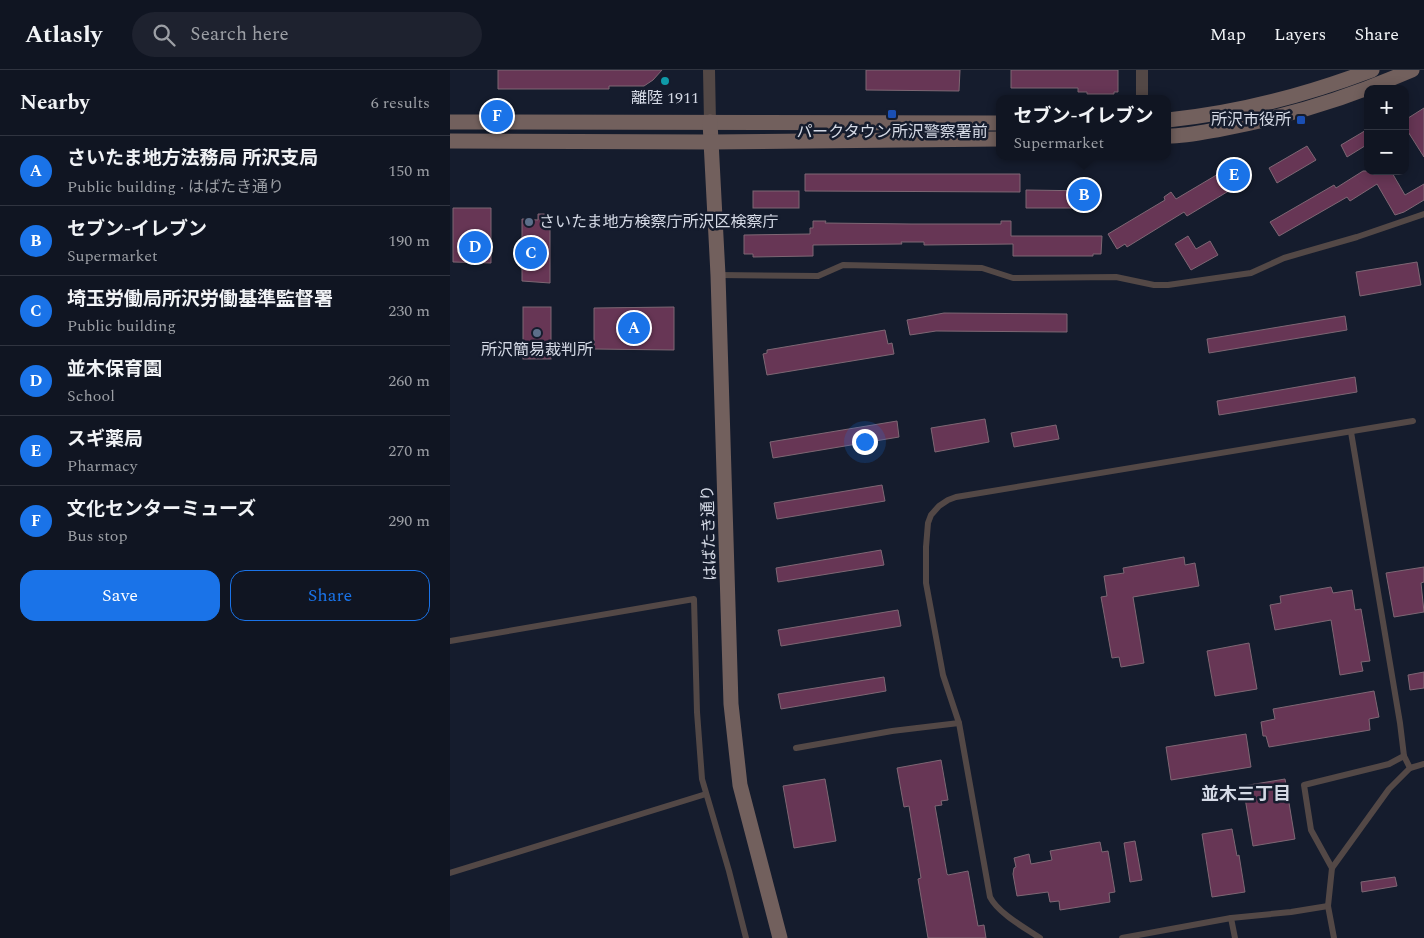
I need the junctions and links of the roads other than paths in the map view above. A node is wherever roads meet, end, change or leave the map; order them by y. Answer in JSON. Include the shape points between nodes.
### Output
{"nodes":[{"id":1,"x":709,"y":70,"type":"edge"},
{"id":2,"x":1142,"y":70,"type":"edge"},
{"id":3,"x":1372,"y":70,"type":"edge"},
{"id":4,"x":1412,"y":70,"type":"edge"},
{"id":5,"x":1142,"y":95,"type":"edge"},
{"id":6,"x":1171,"y":120,"type":"edge"},
{"id":7,"x":450,"y":122,"type":"edge"},
{"id":8,"x":710,"y":122,"type":"junction"},
{"id":9,"x":996,"y":123,"type":"edge"},
{"id":10,"x":1171,"y":136,"type":"edge"},
{"id":11,"x":996,"y":140,"type":"edge"},
{"id":12,"x":450,"y":141,"type":"edge"},
{"id":13,"x":712,"y":142,"type":"junction"},
{"id":14,"x":1424,"y":214,"type":"edge"},
{"id":15,"x":718,"y":275,"type":"junction"},
{"id":16,"x":1413,"y":421,"type":"dead end"},
{"id":17,"x":1351,"y":432,"type":"junction"},
{"id":18,"x":450,"y":641,"type":"edge"},
{"id":19,"x":959,"y":723,"type":"junction"},
{"id":20,"x":796,"y":748,"type":"dead end"},
{"id":21,"x":1404,"y":756,"type":"junction"},
{"id":22,"x":1424,"y":764,"type":"edge"},
{"id":23,"x":1410,"y":768,"type":"junction"},
{"id":24,"x":706,"y":794,"type":"junction"},
{"id":25,"x":1332,"y":868,"type":"junction"},
{"id":26,"x":450,"y":872,"type":"edge"},
{"id":27,"x":1328,"y":906,"type":"junction"},
{"id":28,"x":1231,"y":918,"type":"junction"},
{"id":29,"x":746,"y":938,"type":"edge"},
{"id":30,"x":780,"y":938,"type":"edge"},
{"id":31,"x":1040,"y":938,"type":"edge"},
{"id":32,"x":1122,"y":938,"type":"edge"},
{"id":33,"x":1235,"y":938,"type":"edge"},
{"id":34,"x":1334,"y":938,"type":"edge"}],
"edges":[{"from":1,"to":8,"type":"street"},
{"from":2,"to":5,"type":"street"},
{"from":3,"to":6,"type":"street","via":[[1291,98]]},
{"from":4,"to":10,"type":"street","via":[[1354,94],[1305,109],[1236,126]]},
{"from":7,"to":8,"type":"street"},
{"from":8,"to":9,"type":"street"},
{"from":8,"to":13,"type":"street","name":"はばたき通り"},
{"from":11,"to":13,"type":"street"},
{"from":12,"to":13,"type":"street"},
{"from":13,"to":15,"type":"street","name":"はばたき通り"},
{"from":14,"to":15,"type":"lane","via":[[1284,258],[1251,273],[1160,286],[1116,278],[1013,278],[982,268],[843,265],[818,276]]},
{"from":15,"to":30,"type":"street","name":"はばたき通り","via":[[734,740],[740,785]]},
{"from":16,"to":17,"type":"lane"},
{"from":17,"to":19,"type":"lane","via":[[948,500],[931,515],[928,523],[926,583],[942,676]]},
{"from":17,"to":21,"type":"lane"},
{"from":18,"to":24,"type":"lane","via":[[694,599],[697,712]]},
{"from":19,"to":20,"type":"lane"},
{"from":19,"to":31,"type":"lane","via":[[990,897],[1000,910]]},
{"from":21,"to":23,"type":"lane"},
{"from":21,"to":25,"type":"lane","via":[[1389,764],[1304,785],[1311,830]]},
{"from":22,"to":23,"type":"lane"},
{"from":23,"to":25,"type":"lane","via":[[1389,789]]},
{"from":24,"to":26,"type":"lane"},
{"from":24,"to":29,"type":"lane"},
{"from":25,"to":27,"type":"lane"},
{"from":27,"to":28,"type":"lane"},
{"from":27,"to":34,"type":"lane"},
{"from":28,"to":32,"type":"lane"},
{"from":28,"to":33,"type":"lane"}]}
